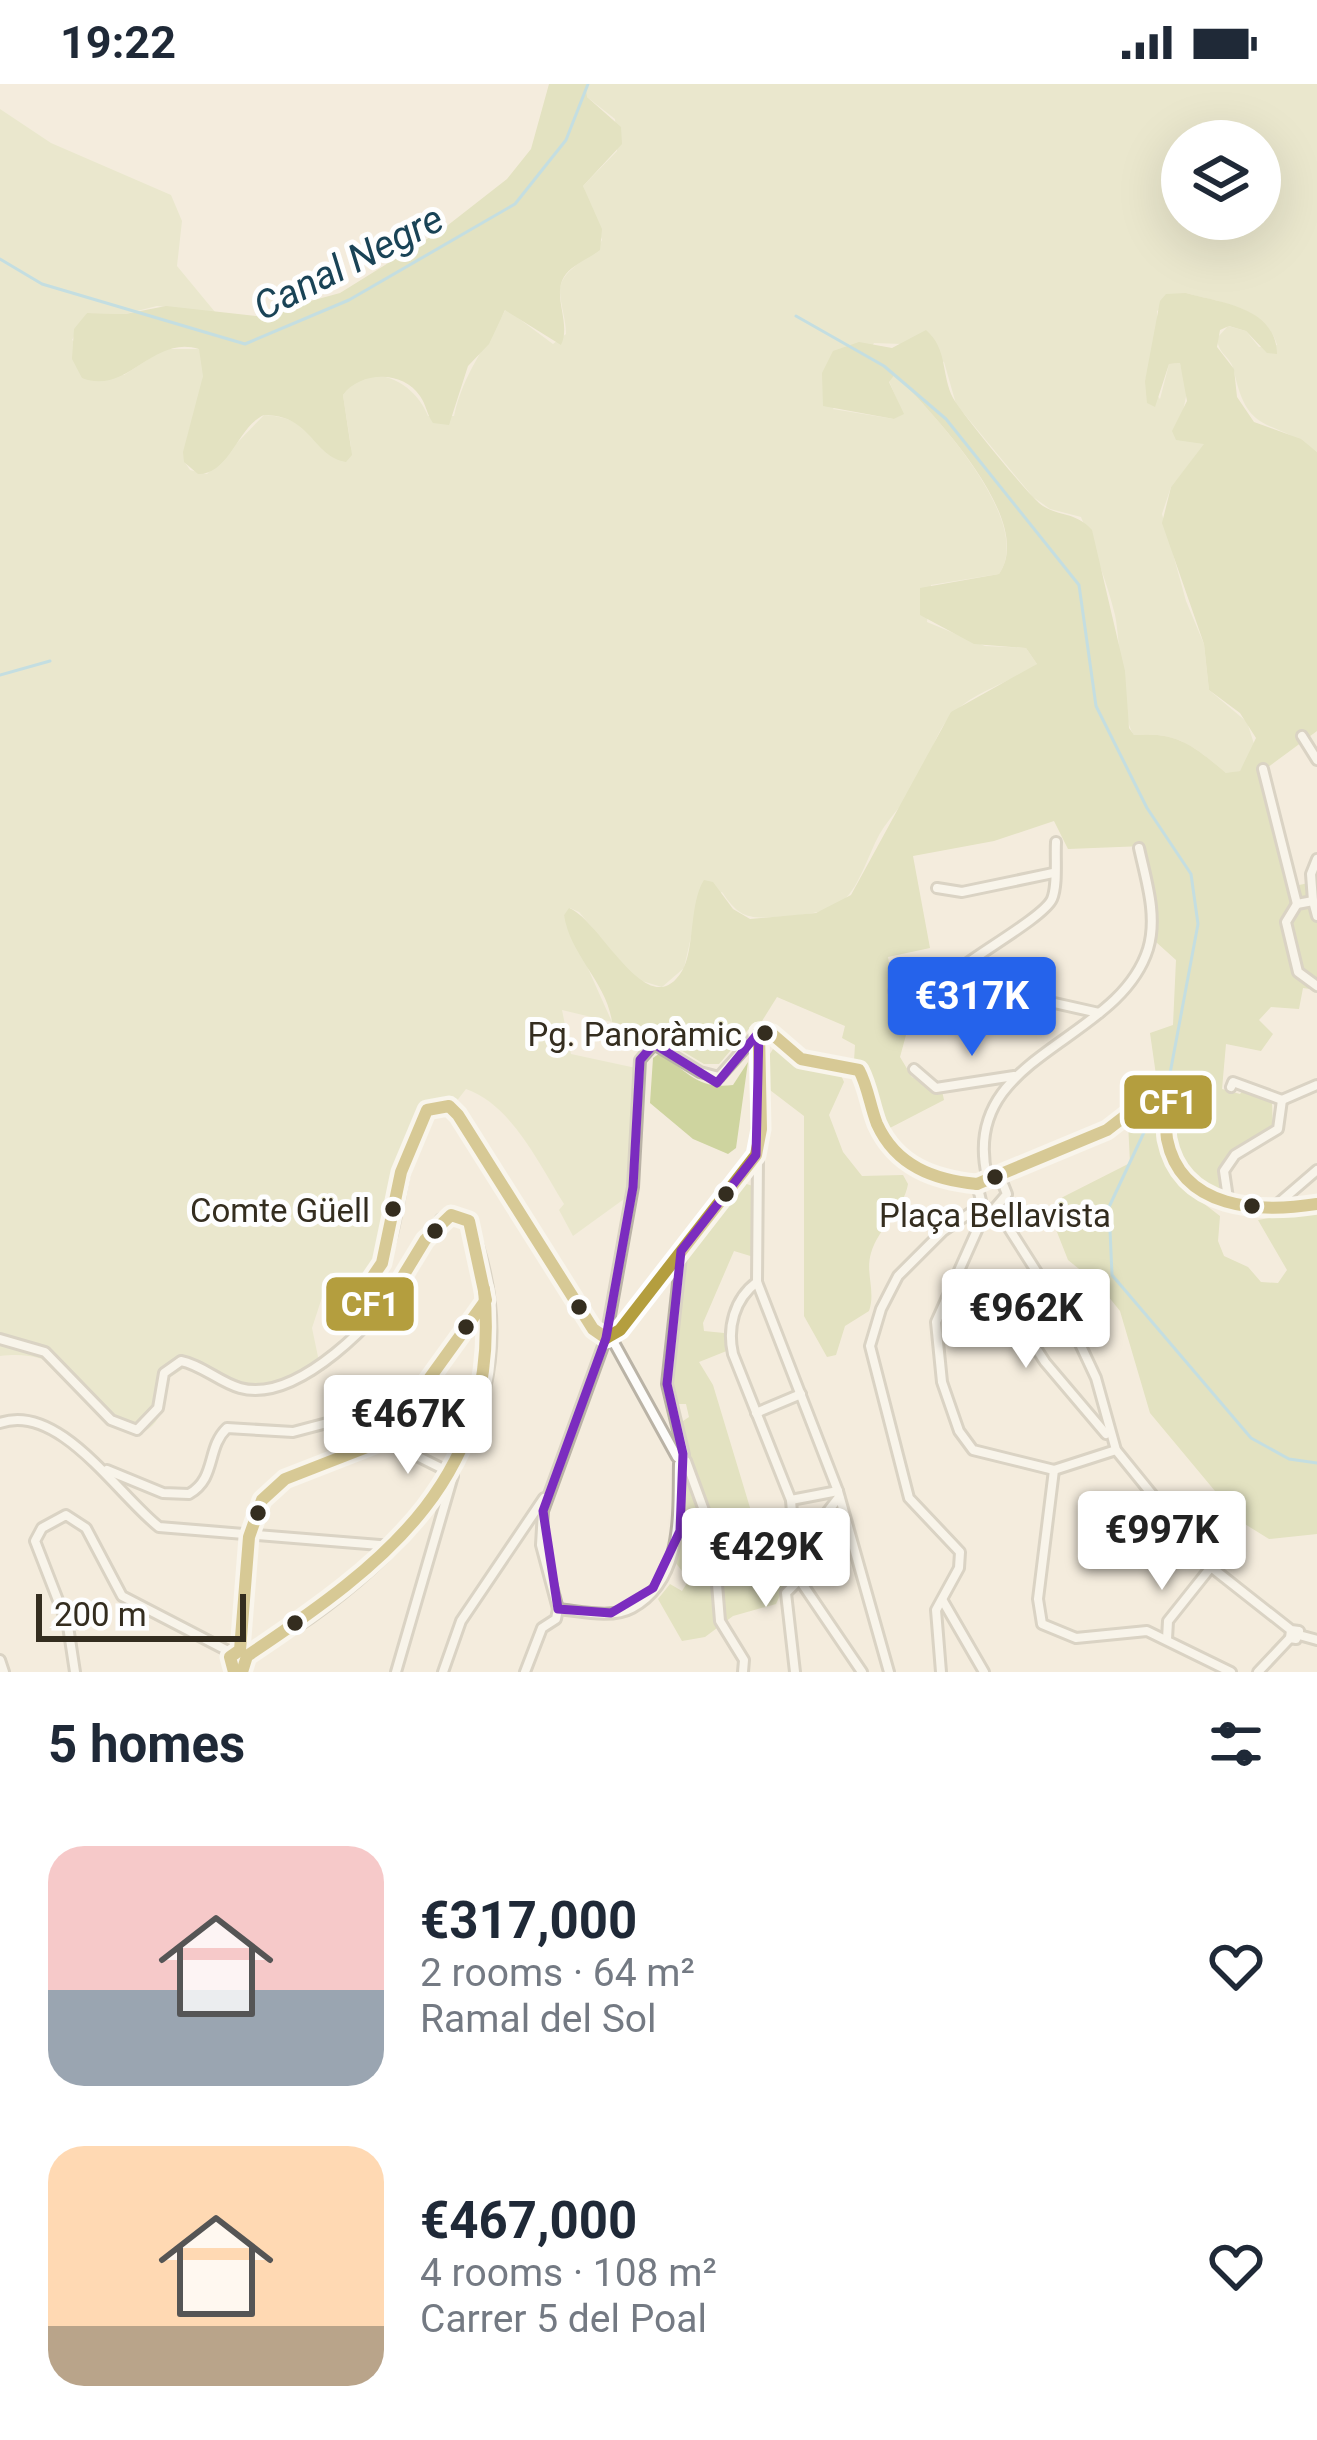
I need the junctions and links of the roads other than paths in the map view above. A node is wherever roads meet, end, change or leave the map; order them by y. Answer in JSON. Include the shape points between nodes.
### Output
{"nodes":[{"id":1,"x":1302,"y":736,"type":"dead end"},
{"id":2,"x":1317,"y":760,"type":"edge"},
{"id":3,"x":1263,"y":769,"type":"dead end"},
{"id":4,"x":1055,"y":842,"type":"dead end"},
{"id":5,"x":1139,"y":848,"type":"dead end"},
{"id":6,"x":1317,"y":860,"type":"edge"},
{"id":7,"x":1053,"y":873,"type":"junction"},
{"id":8,"x":937,"y":888,"type":"dead end"},
{"id":9,"x":1312,"y":901,"type":"junction"},
{"id":10,"x":1297,"y":904,"type":"junction"},
{"id":11,"x":1317,"y":916,"type":"edge"},
{"id":12,"x":953,"y":974,"type":"junction"},
{"id":13,"x":1317,"y":986,"type":"edge"},
{"id":14,"x":894,"y":992,"type":"dead end"},
{"id":15,"x":1100,"y":1013,"type":"junction"},
{"id":16,"x":759,"y":1031,"type":"junction"},
{"id":17,"x":914,"y":1069,"type":"dead end"},
{"id":18,"x":1014,"y":1076,"type":"junction"},
{"id":19,"x":1317,"y":1085,"type":"edge"},
{"id":20,"x":1231,"y":1087,"type":"dead end"},
{"id":21,"x":1282,"y":1100,"type":"junction"},
{"id":22,"x":755,"y":1155,"type":"junction"},
{"id":23,"x":1317,"y":1170,"type":"edge"},
{"id":24,"x":987,"y":1176,"type":"junction"},
{"id":25,"x":736,"y":1178,"type":"junction"},
{"id":26,"x":1000,"y":1179,"type":"junction"},
{"id":27,"x":977,"y":1184,"type":"junction"},
{"id":28,"x":757,"y":1187,"type":"junction"},
{"id":29,"x":1317,"y":1204,"type":"edge"},
{"id":30,"x":1229,"y":1205,"type":"junction"},
{"id":31,"x":988,"y":1207,"type":"junction"},
{"id":32,"x":1273,"y":1208,"type":"junction"},
{"id":33,"x":674,"y":1268,"type":"junction"},
{"id":34,"x":759,"y":1286,"type":"junction"},
{"id":35,"x":949,"y":1290,"type":"junction"},
{"id":36,"x":394,"y":1291,"type":"junction"},
{"id":37,"x":486,"y":1300,"type":"junction"},
{"id":38,"x":606,"y":1338,"type":"junction"},
{"id":39,"x":0,"y":1340,"type":"edge"},
{"id":40,"x":801,"y":1394,"type":"junction"},
{"id":41,"x":410,"y":1412,"type":"junction"},
{"id":42,"x":756,"y":1413,"type":"junction"},
{"id":43,"x":0,"y":1423,"type":"edge"},
{"id":44,"x":1110,"y":1439,"type":"junction"},
{"id":45,"x":385,"y":1440,"type":"junction"},
{"id":46,"x":1116,"y":1450,"type":"junction"},
{"id":47,"x":682,"y":1459,"type":"junction"},
{"id":48,"x":103,"y":1468,"type":"junction"},
{"id":49,"x":1054,"y":1470,"type":"junction"},
{"id":50,"x":453,"y":1474,"type":"junction"},
{"id":51,"x":838,"y":1494,"type":"junction"},
{"id":52,"x":547,"y":1495,"type":"junction"},
{"id":53,"x":790,"y":1500,"type":"junction"},
{"id":54,"x":249,"y":1538,"type":"junction"},
{"id":55,"x":805,"y":1542,"type":"dead end"},
{"id":56,"x":394,"y":1546,"type":"junction"},
{"id":57,"x":1210,"y":1567,"type":"junction"},
{"id":58,"x":800,"y":1580,"type":"junction"},
{"id":59,"x":943,"y":1600,"type":"junction"},
{"id":60,"x":558,"y":1609,"type":"junction"},
{"id":61,"x":1168,"y":1621,"type":"junction"},
{"id":62,"x":1148,"y":1631,"type":"junction"},
{"id":63,"x":1293,"y":1634,"type":"junction"},
{"id":64,"x":1167,"y":1639,"type":"junction"},
{"id":65,"x":1317,"y":1640,"type":"edge"},
{"id":66,"x":0,"y":1660,"type":"edge"},
{"id":67,"x":239,"y":1661,"type":"edge"},
{"id":68,"x":4,"y":1672,"type":"edge"},
{"id":69,"x":75,"y":1672,"type":"edge"},
{"id":70,"x":396,"y":1672,"type":"edge"},
{"id":71,"x":443,"y":1672,"type":"edge"},
{"id":72,"x":525,"y":1672,"type":"edge"},
{"id":73,"x":743,"y":1672,"type":"edge"},
{"id":74,"x":795,"y":1672,"type":"edge"},
{"id":75,"x":862,"y":1672,"type":"edge"},
{"id":76,"x":889,"y":1672,"type":"edge"},
{"id":77,"x":941,"y":1672,"type":"edge"},
{"id":78,"x":980,"y":1672,"type":"edge"},
{"id":79,"x":1231,"y":1672,"type":"edge"},
{"id":80,"x":1258,"y":1672,"type":"edge"}],
"edges":[{"from":1,"to":2,"type":"street"},
{"from":3,"to":10,"type":"street"},
{"from":4,"to":7,"type":"street"},
{"from":5,"to":15,"type":"street","via":[[1149,946]]},
{"from":6,"to":9,"type":"street"},
{"from":7,"to":8,"type":"street","via":[[962,892]]},
{"from":7,"to":12,"type":"street","via":[[1054,895],[1042,914]]},
{"from":9,"to":10,"type":"street"},
{"from":9,"to":11,"type":"street"},
{"from":10,"to":13,"type":"street","via":[[1286,922],[1298,972]]},
{"from":12,"to":14,"type":"street"},
{"from":12,"to":15,"type":"street","via":[[974,986]]},
{"from":15,"to":18,"type":"street"},
{"from":16,"to":22,"type":"street"},
{"from":16,"to":27,"type":"street","via":[[801,1059],[860,1070],[900,1160],[938,1181]]},
{"from":16,"to":38,"type":"street","via":[[719,1076],[655,1044],[643,1051],[633,1187]]},
{"from":17,"to":18,"type":"street","via":[[936,1088]]},
{"from":18,"to":24,"type":"street","via":[[980,1140]]},
{"from":19,"to":21,"type":"street"},
{"from":20,"to":21,"type":"street"},
{"from":21,"to":30,"type":"street","via":[[1278,1129],[1224,1171]]},
{"from":22,"to":25,"type":"street"},
{"from":22,"to":28,"type":"street"},
{"from":23,"to":32,"type":"street"},
{"from":24,"to":26,"type":"street"},
{"from":24,"to":27,"type":"street"},
{"from":25,"to":28,"type":"street","via":[[750,1177]]},
{"from":25,"to":33,"type":"street"},
{"from":26,"to":30,"type":"street","via":[[1107,1130],[1148,1094],[1161,1094],[1174,1157],[1206,1197]]},
{"from":26,"to":31,"type":"street","via":[[1007,1194]]},
{"from":27,"to":31,"type":"street"},
{"from":28,"to":34,"type":"street"},
{"from":29,"to":32,"type":"street"},
{"from":30,"to":32,"type":"street"},
{"from":31,"to":35,"type":"street"},
{"from":31,"to":44,"type":"street","via":[[1073,1329],[1096,1378]]},
{"from":31,"to":59,"type":"street","via":[[943,1231],[898,1276],[870,1346],[909,1498],[960,1552]]},
{"from":33,"to":38,"type":"street"},
{"from":33,"to":47,"type":"street","via":[[667,1384]]},
{"from":34,"to":40,"type":"street"},
{"from":34,"to":42,"type":"street","via":[[745,1295],[729,1334]]},
{"from":35,"to":44,"type":"street","via":[[1005,1300]]},
{"from":35,"to":49,"type":"street","via":[[935,1339],[964,1441],[998,1460]]},
{"from":36,"to":37,"type":"street","via":[[441,1219],[457,1215],[472,1230]]},
{"from":36,"to":38,"type":"street","via":[[356,1309],[382,1263],[416,1127],[427,1110],[449,1106]]},
{"from":36,"to":39,"type":"street","via":[[338,1354],[285,1384],[240,1388],[190,1363],[171,1364],[158,1408],[137,1430],[111,1420],[45,1352]]},
{"from":37,"to":41,"type":"street"},
{"from":37,"to":50,"type":"street","via":[[487,1377],[477,1428]]},
{"from":38,"to":47,"type":"street"},
{"from":38,"to":52,"type":"street"},
{"from":40,"to":42,"type":"street"},
{"from":40,"to":51,"type":"street"},
{"from":41,"to":45,"type":"street"},
{"from":41,"to":48,"type":"street","via":[[365,1413],[293,1432],[226,1428],[206,1480],[189,1494],[163,1493]]},
{"from":42,"to":53,"type":"street"},
{"from":43,"to":48,"type":"street","via":[[36,1421]]},
{"from":44,"to":46,"type":"street"},
{"from":45,"to":50,"type":"street"},
{"from":45,"to":54,"type":"street","via":[[285,1479],[254,1512]]},
{"from":46,"to":49,"type":"street"},
{"from":46,"to":57,"type":"street"},
{"from":47,"to":60,"type":"street","via":[[680,1531],[653,1588],[633,1607],[611,1613]]},
{"from":47,"to":73,"type":"street","via":[[718,1560],[720,1621]]},
{"from":48,"to":54,"type":"street","via":[[159,1527]]},
{"from":49,"to":62,"type":"street","via":[[1042,1624],[1076,1638]]},
{"from":50,"to":56,"type":"street"},
{"from":50,"to":70,"type":"street"},
{"from":51,"to":53,"type":"street"},
{"from":51,"to":55,"type":"street"},
{"from":51,"to":76,"type":"street"},
{"from":52,"to":60,"type":"street","via":[[541,1546]]},
{"from":52,"to":71,"type":"street","via":[[461,1621]]},
{"from":53,"to":58,"type":"street"},
{"from":54,"to":56,"type":"street"},
{"from":54,"to":67,"type":"street"},
{"from":56,"to":67,"type":"street","via":[[310,1618]]},
{"from":57,"to":61,"type":"street"},
{"from":57,"to":63,"type":"street"},
{"from":58,"to":74,"type":"street","via":[[786,1593]]},
{"from":58,"to":75,"type":"street"},
{"from":59,"to":77,"type":"street","via":[[935,1621]]},
{"from":59,"to":78,"type":"street"},
{"from":60,"to":72,"type":"street"},
{"from":61,"to":62,"type":"street"},
{"from":61,"to":64,"type":"street"},
{"from":62,"to":64,"type":"street"},
{"from":63,"to":65,"type":"street"},
{"from":63,"to":80,"type":"street"},
{"from":64,"to":79,"type":"street"},
{"from":66,"to":68,"type":"street"},
{"from":67,"to":69,"type":"street","via":[[122,1596],[86,1528],[66,1515],[35,1541],[68,1626]]}]}
